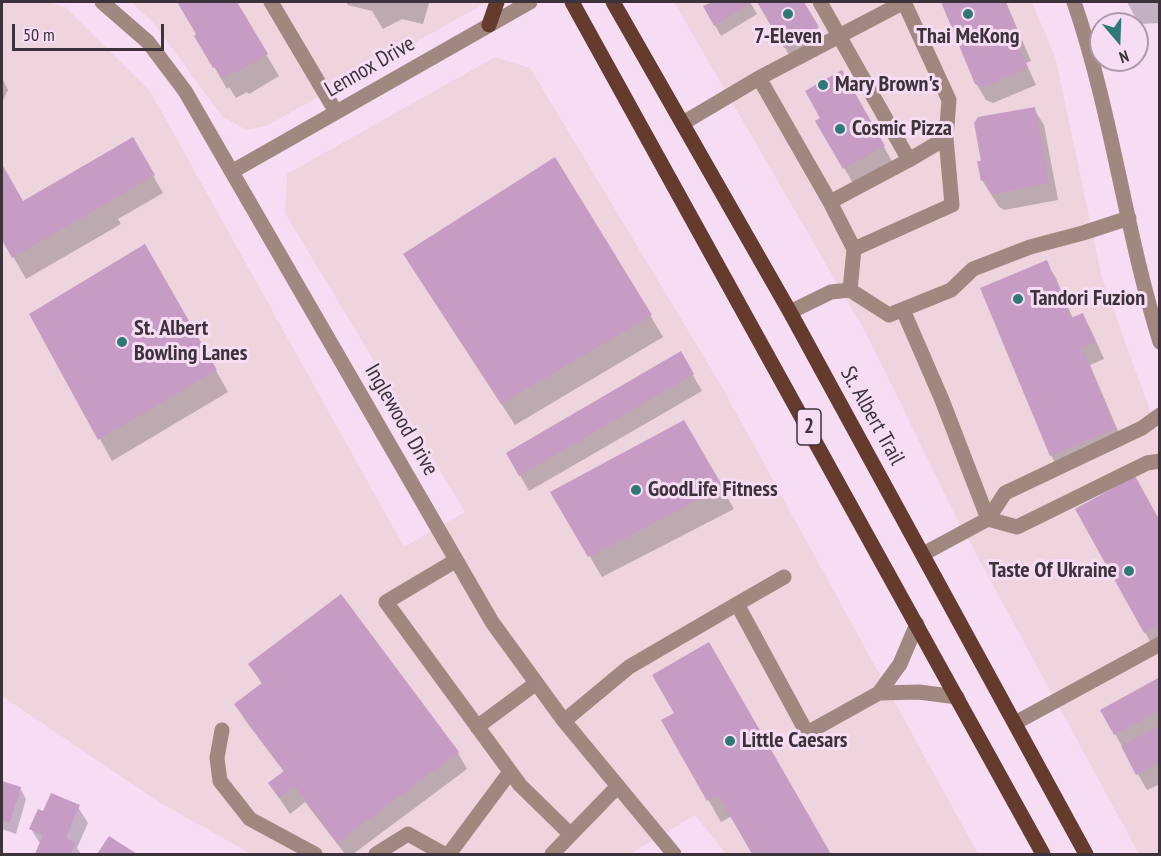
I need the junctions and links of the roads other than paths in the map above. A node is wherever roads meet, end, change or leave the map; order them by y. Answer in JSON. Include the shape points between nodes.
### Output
{"nodes":[{"id":1,"x":104,"y":2,"type":"edge"},
{"id":2,"x":271,"y":2,"type":"edge"},
{"id":3,"x":497,"y":2,"type":"edge"},
{"id":4,"x":530,"y":2,"type":"edge"},
{"id":5,"x":572,"y":2,"type":"edge"},
{"id":6,"x":614,"y":2,"type":"edge"},
{"id":7,"x":820,"y":2,"type":"edge"},
{"id":8,"x":903,"y":2,"type":"edge"},
{"id":9,"x":1074,"y":2,"type":"edge"},
{"id":10,"x":489,"y":25,"type":"junction"},
{"id":11,"x":839,"y":36,"type":"junction"},
{"id":12,"x":759,"y":78,"type":"junction"},
{"id":13,"x":336,"y":112,"type":"junction"},
{"id":14,"x":683,"y":123,"type":"junction"},
{"id":15,"x":946,"y":138,"type":"junction"},
{"id":16,"x":909,"y":160,"type":"junction"},
{"id":17,"x":233,"y":171,"type":"junction"},
{"id":18,"x":830,"y":202,"type":"junction"},
{"id":19,"x":1129,"y":218,"type":"junction"},
{"id":20,"x":854,"y":249,"type":"junction"},
{"id":21,"x":850,"y":290,"type":"junction"},
{"id":22,"x":903,"y":310,"type":"junction"},
{"id":23,"x":790,"y":312,"type":"junction"},
{"id":24,"x":1160,"y":342,"type":"edge"},
{"id":25,"x":1160,"y":415,"type":"edge"},
{"id":26,"x":1160,"y":460,"type":"edge"},
{"id":27,"x":988,"y":519,"type":"junction"},
{"id":28,"x":923,"y":554,"type":"junction"},
{"id":29,"x":455,"y":561,"type":"junction"},
{"id":30,"x":784,"y":577,"type":"dead end"},
{"id":31,"x":737,"y":604,"type":"junction"},
{"id":32,"x":917,"y":624,"type":"junction"},
{"id":33,"x":1160,"y":644,"type":"edge"},
{"id":34,"x":535,"y":684,"type":"junction"},
{"id":35,"x":879,"y":693,"type":"junction"},
{"id":36,"x":957,"y":697,"type":"junction"},
{"id":37,"x":564,"y":721,"type":"junction"},
{"id":38,"x":1015,"y":723,"type":"junction"},
{"id":39,"x":477,"y":727,"type":"junction"},
{"id":40,"x":222,"y":730,"type":"dead end"},
{"id":41,"x":510,"y":772,"type":"junction"},
{"id":42,"x":618,"y":786,"type":"junction"},
{"id":43,"x":570,"y":834,"type":"junction"},
{"id":44,"x":315,"y":855,"type":"edge"},
{"id":45,"x":375,"y":855,"type":"edge"},
{"id":46,"x":444,"y":855,"type":"edge"},
{"id":47,"x":449,"y":855,"type":"edge"},
{"id":48,"x":552,"y":855,"type":"edge"},
{"id":49,"x":674,"y":855,"type":"edge"},
{"id":50,"x":1044,"y":855,"type":"edge"},
{"id":51,"x":1086,"y":855,"type":"edge"}],
"edges":[{"from":1,"to":17,"type":"street","name":"Inglewood Drive","via":[[171,69]]},
{"from":2,"to":13,"type":"street"},
{"from":3,"to":10,"type":"main road"},
{"from":4,"to":10,"type":"street","name":"Lennox Drive"},
{"from":5,"to":32,"type":"main road","number":"2"},
{"from":6,"to":14,"type":"main road","name":"St. Albert Trail","number":"2"},
{"from":7,"to":11,"type":"street"},
{"from":8,"to":11,"type":"street"},
{"from":8,"to":15,"type":"street","via":[[949,100]]},
{"from":9,"to":19,"type":"street","via":[[1088,42]]},
{"from":10,"to":13,"type":"street","name":"Lennox Drive"},
{"from":11,"to":12,"type":"street"},
{"from":11,"to":16,"type":"street"},
{"from":12,"to":14,"type":"street"},
{"from":12,"to":18,"type":"street"},
{"from":13,"to":17,"type":"street","name":"Lennox Drive"},
{"from":14,"to":23,"type":"main road","name":"St. Albert Trail","number":"2"},
{"from":15,"to":16,"type":"street"},
{"from":15,"to":20,"type":"street","via":[[952,205]]},
{"from":16,"to":18,"type":"street"},
{"from":17,"to":29,"type":"street","name":"Inglewood Drive"},
{"from":18,"to":20,"type":"street"},
{"from":19,"to":22,"type":"street","via":[[1030,247],[973,269],[951,290]]},
{"from":19,"to":24,"type":"street","via":[[1144,291]]},
{"from":20,"to":21,"type":"street"},
{"from":21,"to":22,"type":"street","via":[[889,315]]},
{"from":21,"to":23,"type":"street","via":[[833,291]]},
{"from":22,"to":27,"type":"street"},
{"from":23,"to":28,"type":"main road","name":"St. Albert Trail","number":"2"},
{"from":25,"to":27,"type":"street","via":[[1142,428],[1005,492]]},
{"from":26,"to":27,"type":"street","via":[[1017,527]]},
{"from":27,"to":28,"type":"street"},
{"from":28,"to":38,"type":"main road","name":"St. Albert Trail","number":"2"},
{"from":29,"to":34,"type":"street","name":"Inglewood Drive"},
{"from":29,"to":39,"type":"street","via":[[386,602]]},
{"from":30,"to":31,"type":"street"},
{"from":31,"to":35,"type":"street","via":[[807,733]]},
{"from":31,"to":37,"type":"street","via":[[629,667]]},
{"from":32,"to":35,"type":"street","via":[[897,670]]},
{"from":32,"to":36,"type":"main road","number":"2"},
{"from":33,"to":38,"type":"street"},
{"from":34,"to":37,"type":"street","name":"Inglewood Drive"},
{"from":34,"to":39,"type":"street"},
{"from":35,"to":36,"type":"street","via":[[919,692]]},
{"from":36,"to":50,"type":"main road","number":"2"},
{"from":37,"to":42,"type":"street","name":"Inglewood Drive"},
{"from":38,"to":51,"type":"main road","name":"St. Albert Trail","number":"2"},
{"from":39,"to":41,"type":"street"},
{"from":40,"to":44,"type":"street","via":[[217,758],[220,781],[250,819]]},
{"from":41,"to":43,"type":"street"},
{"from":41,"to":47,"type":"street"},
{"from":42,"to":43,"type":"street"},
{"from":42,"to":49,"type":"street","name":"Inglewood Drive"},
{"from":43,"to":48,"type":"street"},
{"from":45,"to":46,"type":"street","via":[[408,834]]}]}
